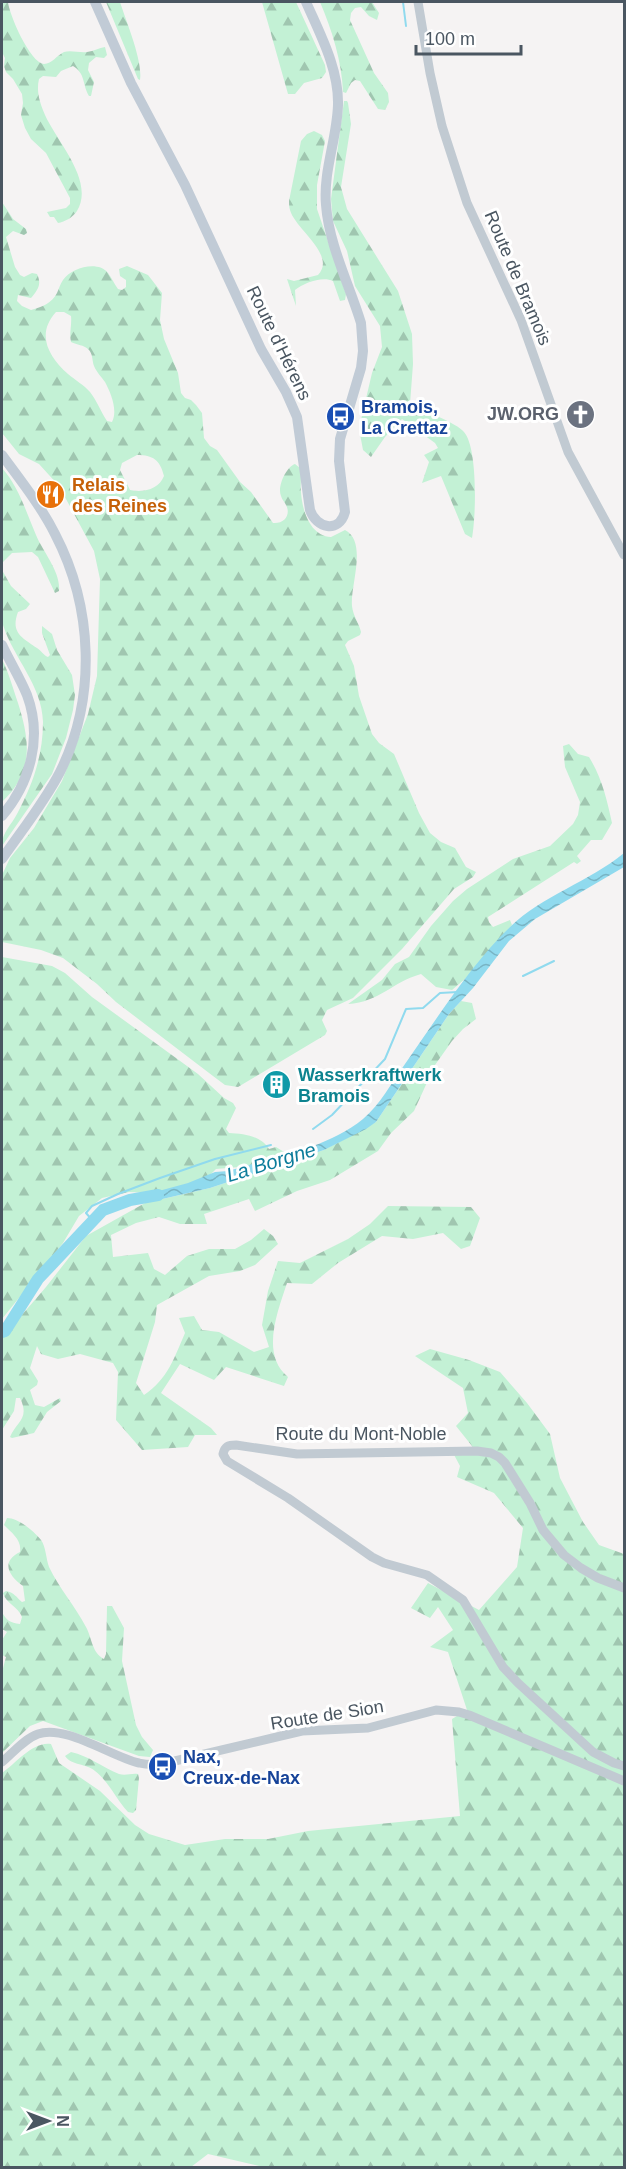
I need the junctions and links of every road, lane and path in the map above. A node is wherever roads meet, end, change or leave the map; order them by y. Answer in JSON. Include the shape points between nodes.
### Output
{"nodes":[{"id":1,"x":95,"y":2,"type":"edge"},
{"id":2,"x":306,"y":2,"type":"edge"},
{"id":3,"x":418,"y":2,"type":"edge"},
{"id":4,"x":2,"y":455,"type":"edge"},
{"id":5,"x":624,"y":555,"type":"edge"},
{"id":6,"x":2,"y":645,"type":"edge"},
{"id":7,"x":2,"y":816,"type":"edge"},
{"id":8,"x":2,"y":859,"type":"edge"},
{"id":9,"x":624,"y":1588,"type":"edge"},
{"id":10,"x":2,"y":1762,"type":"edge"},
{"id":11,"x":624,"y":1766,"type":"edge"},
{"id":12,"x":624,"y":1781,"type":"edge"}],
"edges":[{"from":1,"to":2,"type":"main road","name":"Route d'Hérens","via":[[131,83],[202,218],[261,349],[286,392],[297,417],[310,510],[316,522],[331,527],[343,519],[345,512],[339,439],[361,368],[363,337],[327,215],[325,187],[337,116],[337,84]]},
{"from":3,"to":5,"type":"street","name":"Route de Bramois","via":[[442,126],[467,203],[521,320],[572,460]]},
{"from":4,"to":8,"type":"main road","via":[[55,532],[73,575],[82,614],[86,660],[76,731],[61,770]]},
{"from":6,"to":7,"type":"main road","via":[[27,695],[34,740],[24,783]]},
{"from":9,"to":11,"type":"street","name":"Route du Mont-Noble","via":[[598,1578],[564,1555],[543,1530],[505,1463],[491,1453],[297,1454],[229,1445],[223,1454],[227,1461],[372,1557],[427,1575],[464,1600],[503,1667],[529,1694],[592,1752]]},
{"from":10,"to":12,"type":"street","name":"Route de Sion","via":[[30,1738],[44,1733],[68,1736],[151,1765],[302,1731],[360,1730],[448,1710]]}]}
